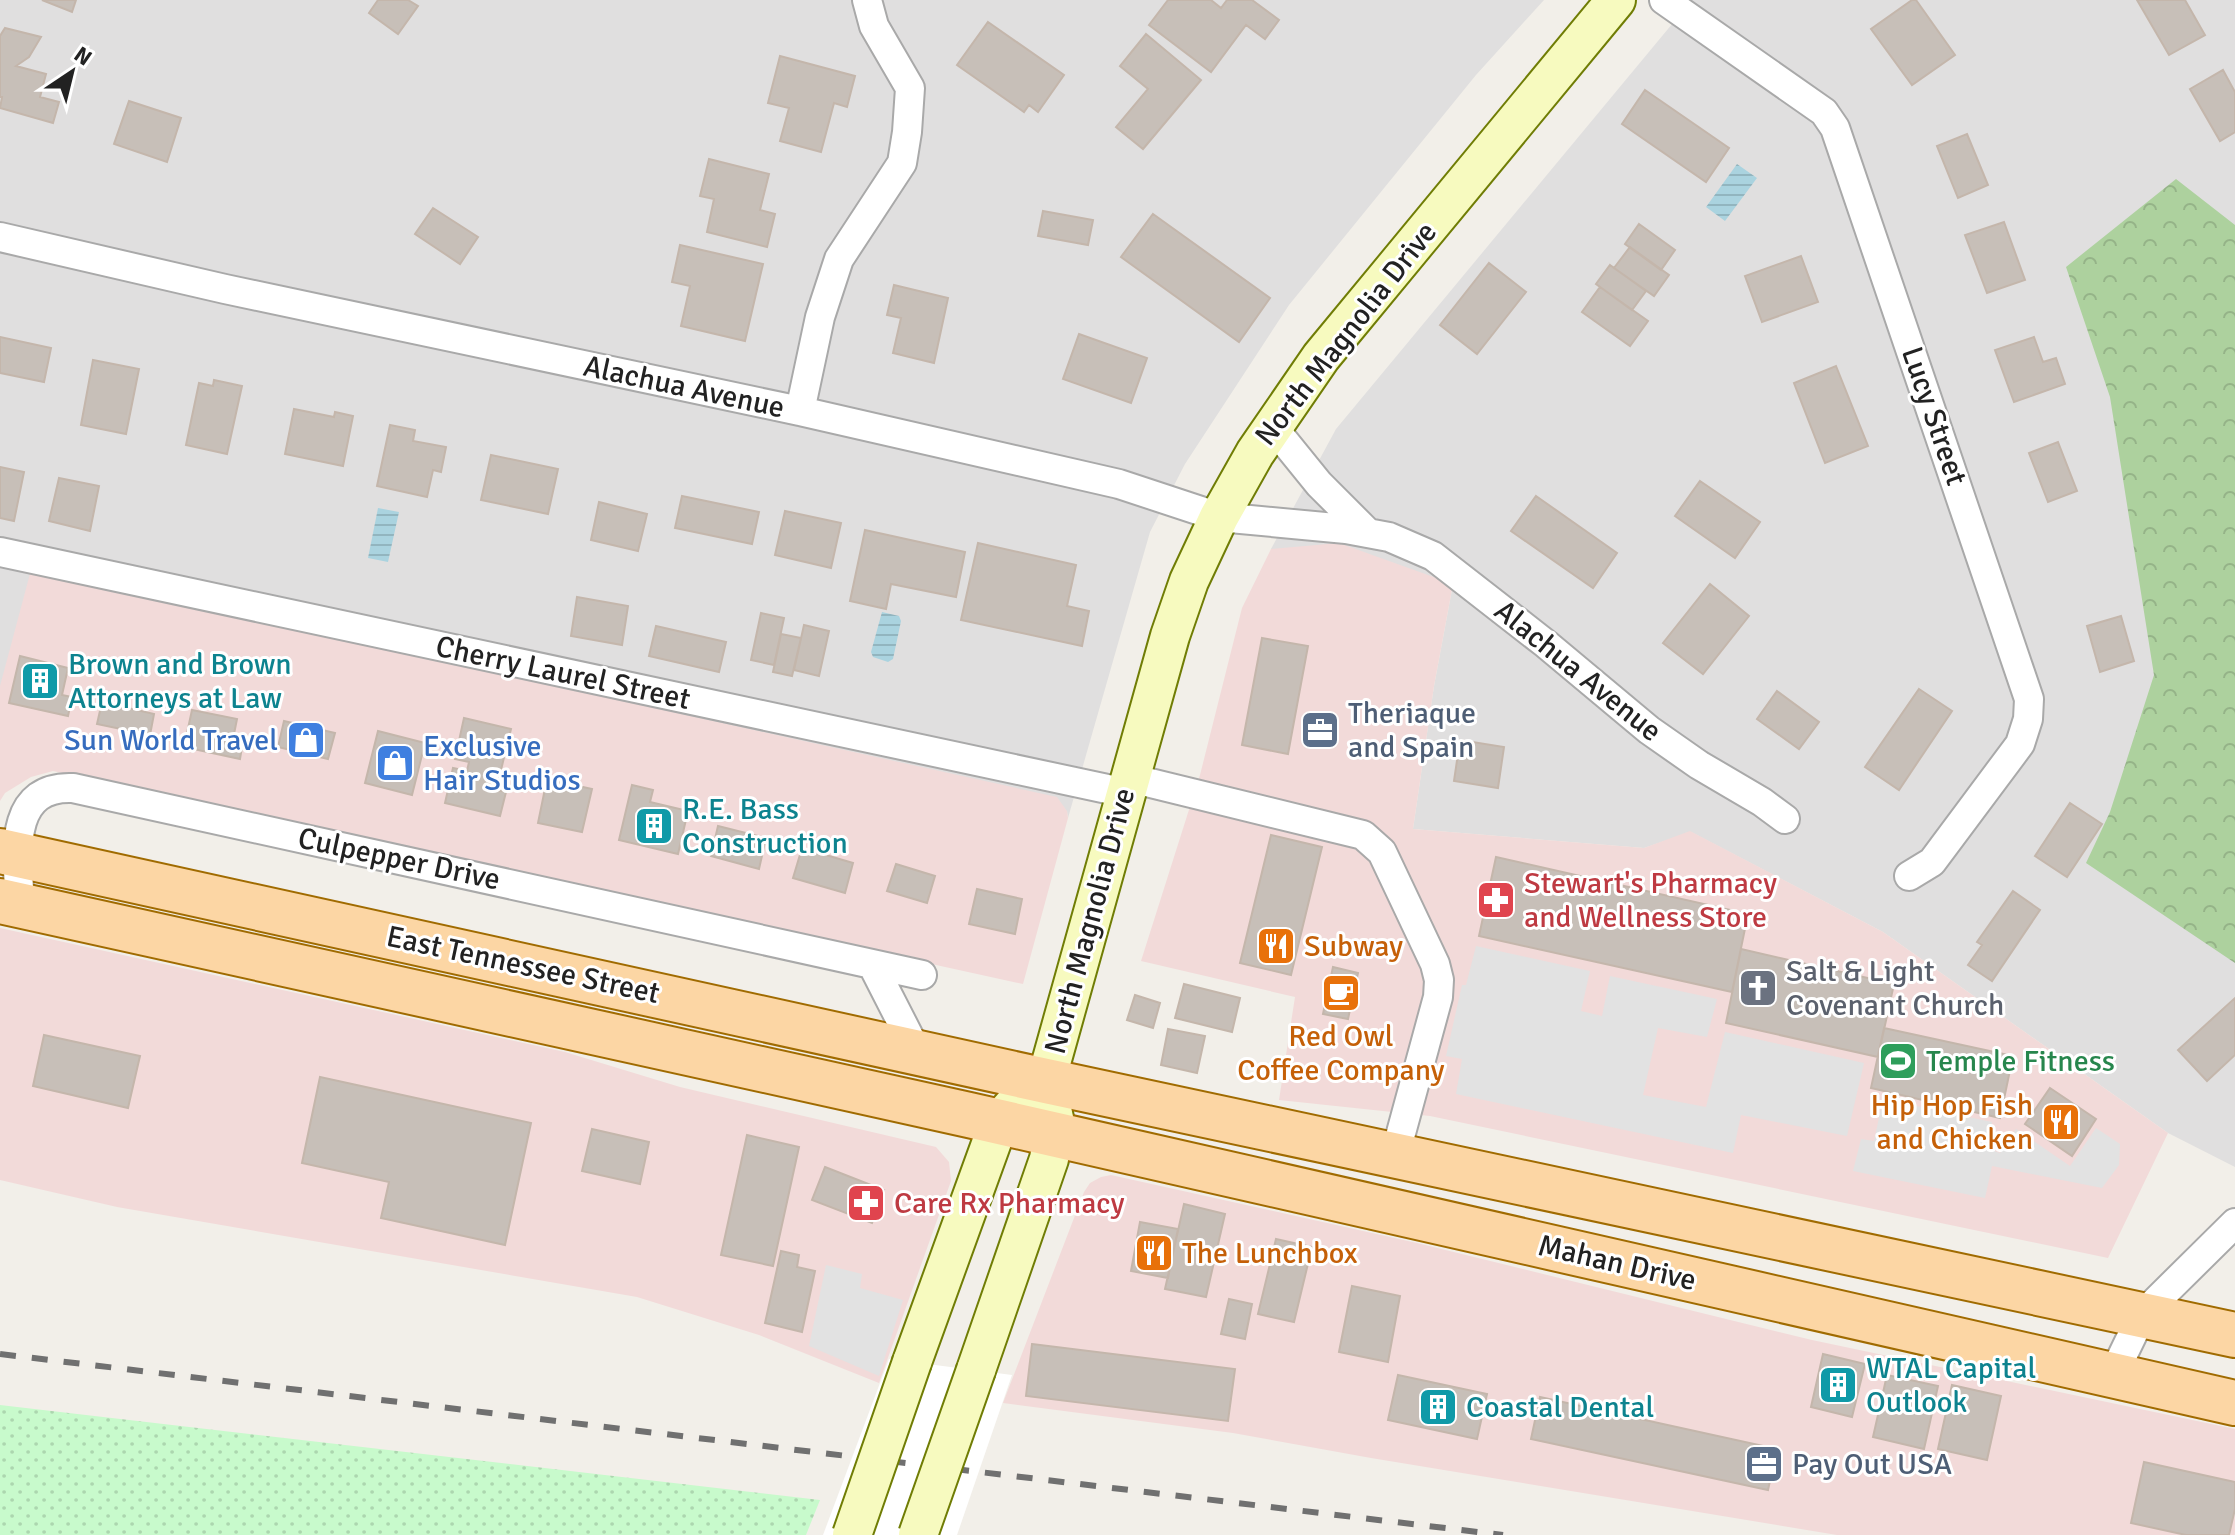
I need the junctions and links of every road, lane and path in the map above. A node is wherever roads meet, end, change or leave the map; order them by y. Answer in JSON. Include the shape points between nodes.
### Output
{"nodes":[{"id":1,"x":867,"y":0,"type":"edge"},
{"id":2,"x":1616,"y":0,"type":"edge"},
{"id":3,"x":1664,"y":0,"type":"edge"},
{"id":4,"x":0,"y":237,"type":"edge"},
{"id":5,"x":800,"y":411,"type":"junction"},
{"id":6,"x":1272,"y":426,"type":"junction"},
{"id":7,"x":1219,"y":517,"type":"junction"},
{"id":8,"x":1368,"y":533,"type":"junction"},
{"id":9,"x":0,"y":552,"type":"edge"},
{"id":10,"x":1128,"y":786,"type":"junction"},
{"id":11,"x":1785,"y":819,"type":"dead end"},
{"id":12,"x":9,"y":853,"type":"edge"},
{"id":13,"x":1909,"y":876,"type":"dead end"},
{"id":14,"x":10,"y":903,"type":"edge"},
{"id":15,"x":367,"y":931,"type":"junction"},
{"id":16,"x":872,"y":964,"type":"junction"},
{"id":17,"x":299,"y":967,"type":"junction"},
{"id":18,"x":922,"y":975,"type":"dead end"},
{"id":19,"x":917,"y":1052,"type":"junction"},
{"id":20,"x":1046,"y":1081,"type":"junction"},
{"id":21,"x":999,"y":1122,"type":"junction"},
{"id":22,"x":1054,"y":1136,"type":"junction"},
{"id":23,"x":1395,"y":1155,"type":"junction"},
{"id":24,"x":2235,"y":1223,"type":"edge"},
{"id":25,"x":1787,"y":1239,"type":"junction"},
{"id":26,"x":1774,"y":1298,"type":"junction"},
{"id":27,"x":2142,"y":1315,"type":"junction"},
{"id":28,"x":2235,"y":1335,"type":"edge"},
{"id":29,"x":2113,"y":1375,"type":"junction"},
{"id":30,"x":2235,"y":1403,"type":"edge"},
{"id":31,"x":852,"y":1535,"type":"edge"},
{"id":32,"x":918,"y":1535,"type":"edge"}],
"edges":[{"from":1,"to":5,"type":"street","via":[[874,26],[910,88],[902,163],[839,259]]},
{"from":2,"to":6,"type":"main road","name":"North Magnolia Drive","via":[[1341,332]]},
{"from":3,"to":13,"type":"street","name":"Lucy Street","via":[[1824,112],[1835,128],[2029,699],[2020,744],[1932,862]]},
{"from":4,"to":5,"type":"street","name":"Alachua Avenue"},
{"from":5,"to":7,"type":"street","name":"Alachua Avenue","via":[[1119,484]]},
{"from":6,"to":7,"type":"main road","name":"North Magnolia Drive"},
{"from":6,"to":8,"type":"street","name":"Alachua Avenue"},
{"from":7,"to":8,"type":"street","name":"Alachua Avenue"},
{"from":7,"to":10,"type":"main road","name":"North Magnolia Drive","via":[[1170,636]]},
{"from":8,"to":11,"type":"street","name":"Alachua Avenue","via":[[1433,556],[1649,730]]},
{"from":9,"to":10,"type":"street","name":"Cherry Laurel Street"},
{"from":10,"to":20,"type":"main road","name":"North Magnolia Drive"},
{"from":10,"to":23,"type":"street","name":"Cherry Laurel Street","via":[[1363,835],[1382,852],[1439,980]]},
{"from":12,"to":14,"type":"street","name":"Culpepper Drive"},
{"from":12,"to":15,"type":"main road","name":"East Tennessee Street"},
{"from":12,"to":16,"type":"street","name":"Culpepper Drive","via":[[33,801],[45,791],[73,788]]},
{"from":14,"to":17,"type":"main road","name":"East Tennessee Street"},
{"from":15,"to":17,"type":"main road","via":[[311,953]]},
{"from":15,"to":19,"type":"main road","name":"East Tennessee Street"},
{"from":16,"to":18,"type":"street","name":"Culpepper Drive"},
{"from":16,"to":19,"type":"street"},
{"from":17,"to":21,"type":"main road","name":"East Tennessee Street"},
{"from":19,"to":20,"type":"main road","name":"East Tennessee Street"},
{"from":20,"to":21,"type":"main road","name":"North Magnolia Drive","via":[[1019,1099]]},
{"from":20,"to":22,"type":"main road","name":"North Magnolia Drive"},
{"from":20,"to":23,"type":"main road","name":"Mahan Drive"},
{"from":21,"to":22,"type":"main road","name":"Mahan Drive"},
{"from":21,"to":31,"type":"main road","name":"North Magnolia Drive","bridge":true},
{"from":22,"to":26,"type":"main road","name":"Mahan Drive"},
{"from":22,"to":32,"type":"main road","name":"North Magnolia Drive","bridge":true},
{"from":23,"to":25,"type":"main road","name":"Mahan Drive"},
{"from":24,"to":27,"type":"street"},
{"from":25,"to":26,"type":"main road"},
{"from":25,"to":27,"type":"main road","name":"Mahan Drive"},
{"from":26,"to":29,"type":"main road","name":"Mahan Drive"},
{"from":27,"to":28,"type":"main road","name":"Mahan Drive"},
{"from":27,"to":29,"type":"street"},
{"from":29,"to":30,"type":"main road","name":"Mahan Drive"}]}
